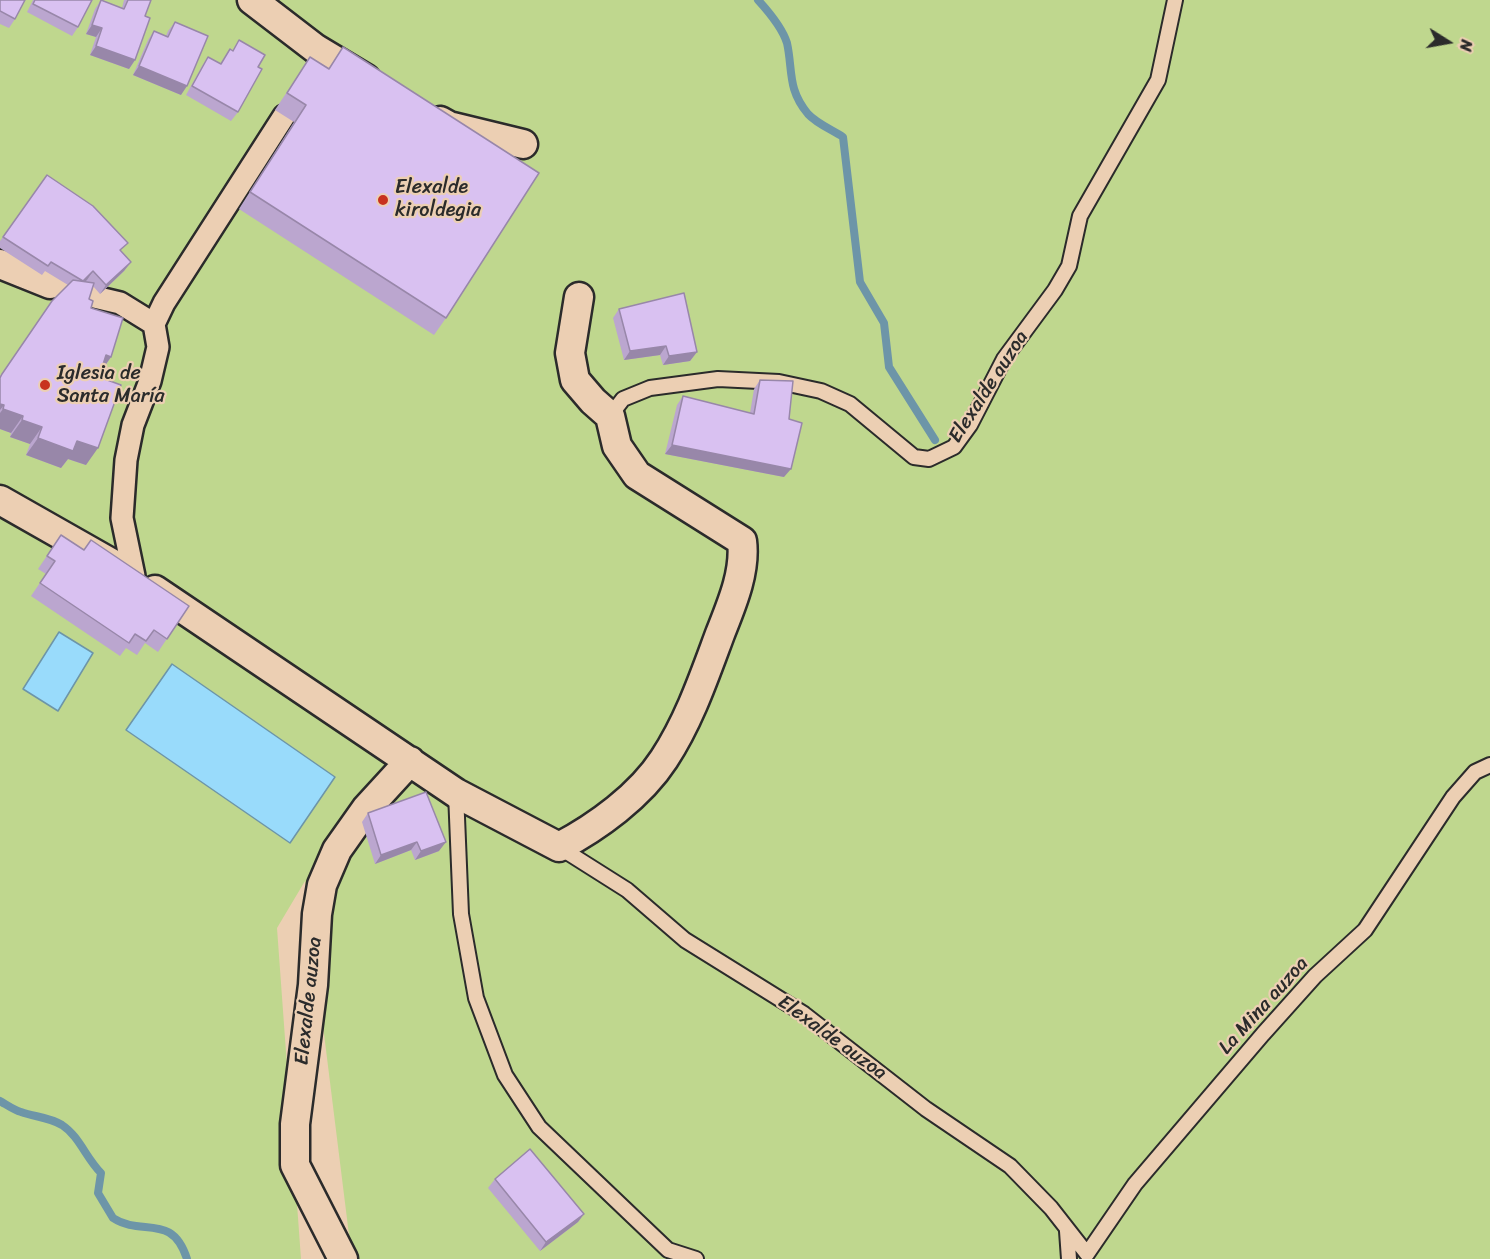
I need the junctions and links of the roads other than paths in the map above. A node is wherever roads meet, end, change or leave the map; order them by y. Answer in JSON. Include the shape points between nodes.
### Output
{"nodes":[{"id":1,"x":252,"y":0,"type":"edge"},
{"id":2,"x":1175,"y":0,"type":"edge"},
{"id":3,"x":388,"y":91,"type":"edge"},
{"id":4,"x":418,"y":109,"type":"edge"},
{"id":5,"x":284,"y":116,"type":"dead end"},
{"id":6,"x":523,"y":144,"type":"dead end"},
{"id":7,"x":0,"y":264,"type":"edge"},
{"id":8,"x":50,"y":284,"type":"joint"},
{"id":9,"x":579,"y":297,"type":"dead end"},
{"id":10,"x":154,"y":324,"type":"junction"},
{"id":11,"x":610,"y":416,"type":"junction"},
{"id":12,"x":0,"y":500,"type":"edge"},
{"id":13,"x":134,"y":576,"type":"junction"},
{"id":14,"x":410,"y":761,"type":"junction"},
{"id":15,"x":1490,"y":765,"type":"edge"},
{"id":16,"x":456,"y":793,"type":"junction"},
{"id":17,"x":559,"y":847,"type":"junction"},
{"id":18,"x":1067,"y":1232,"type":"junction"},
{"id":19,"x":1088,"y":1257,"type":"edge"},
{"id":20,"x":343,"y":1259,"type":"edge"},
{"id":21,"x":696,"y":1259,"type":"edge"},
{"id":22,"x":1069,"y":1259,"type":"edge"}],
"edges":[{"from":1,"to":3,"type":"street","via":[[316,50]]},
{"from":2,"to":11,"type":"lane","name":"Elexalde auzoa","via":[[1158,80],[1080,216],[1069,266],[1004,359],[970,425],[954,447],[929,459],[914,457],[850,404],[779,382],[718,379],[650,388],[623,399]]},
{"from":4,"to":6,"type":"street","via":[[449,126]]},
{"from":5,"to":10,"type":"street"},
{"from":7,"to":8,"type":"street"},
{"from":8,"to":10,"type":"street","via":[[120,303]]},
{"from":9,"to":11,"type":"street","via":[[570,353],[575,380]]},
{"from":10,"to":13,"type":"street","via":[[158,347],[126,460],[122,518]]},
{"from":11,"to":17,"type":"street","via":[[617,446],[637,475],[742,541],[743,551],[734,598],[692,708],[663,760],[637,790],[587,832]]},
{"from":12,"to":13,"type":"street","name":"Elexalde auzoa"},
{"from":13,"to":14,"type":"street","name":"Elexalde auzoa"},
{"from":14,"to":16,"type":"street","name":"Elexalde auzoa"},
{"from":14,"to":20,"type":"street","name":"Elexalde auzoa","via":[[366,809],[338,850],[322,885],[317,914],[295,1125],[296,1165]]},
{"from":15,"to":19,"type":"lane","name":"La Mina auzoa","via":[[1475,772],[1453,798],[1365,930],[1315,976],[1135,1184]]},
{"from":16,"to":17,"type":"street","name":"Elexalde auzoa"},
{"from":16,"to":21,"type":"lane","via":[[460,914],[476,998],[505,1075],[539,1127],[668,1250]]},
{"from":17,"to":18,"type":"lane","name":"Elexalde auzoa","via":[[627,890],[686,940],[804,1014],[926,1109],[1010,1166],[1052,1208]]},
{"from":18,"to":19,"type":"lane","name":"La Mina auzoa"},
{"from":18,"to":22,"type":"lane","name":"Elexalde auzoa"}]}
